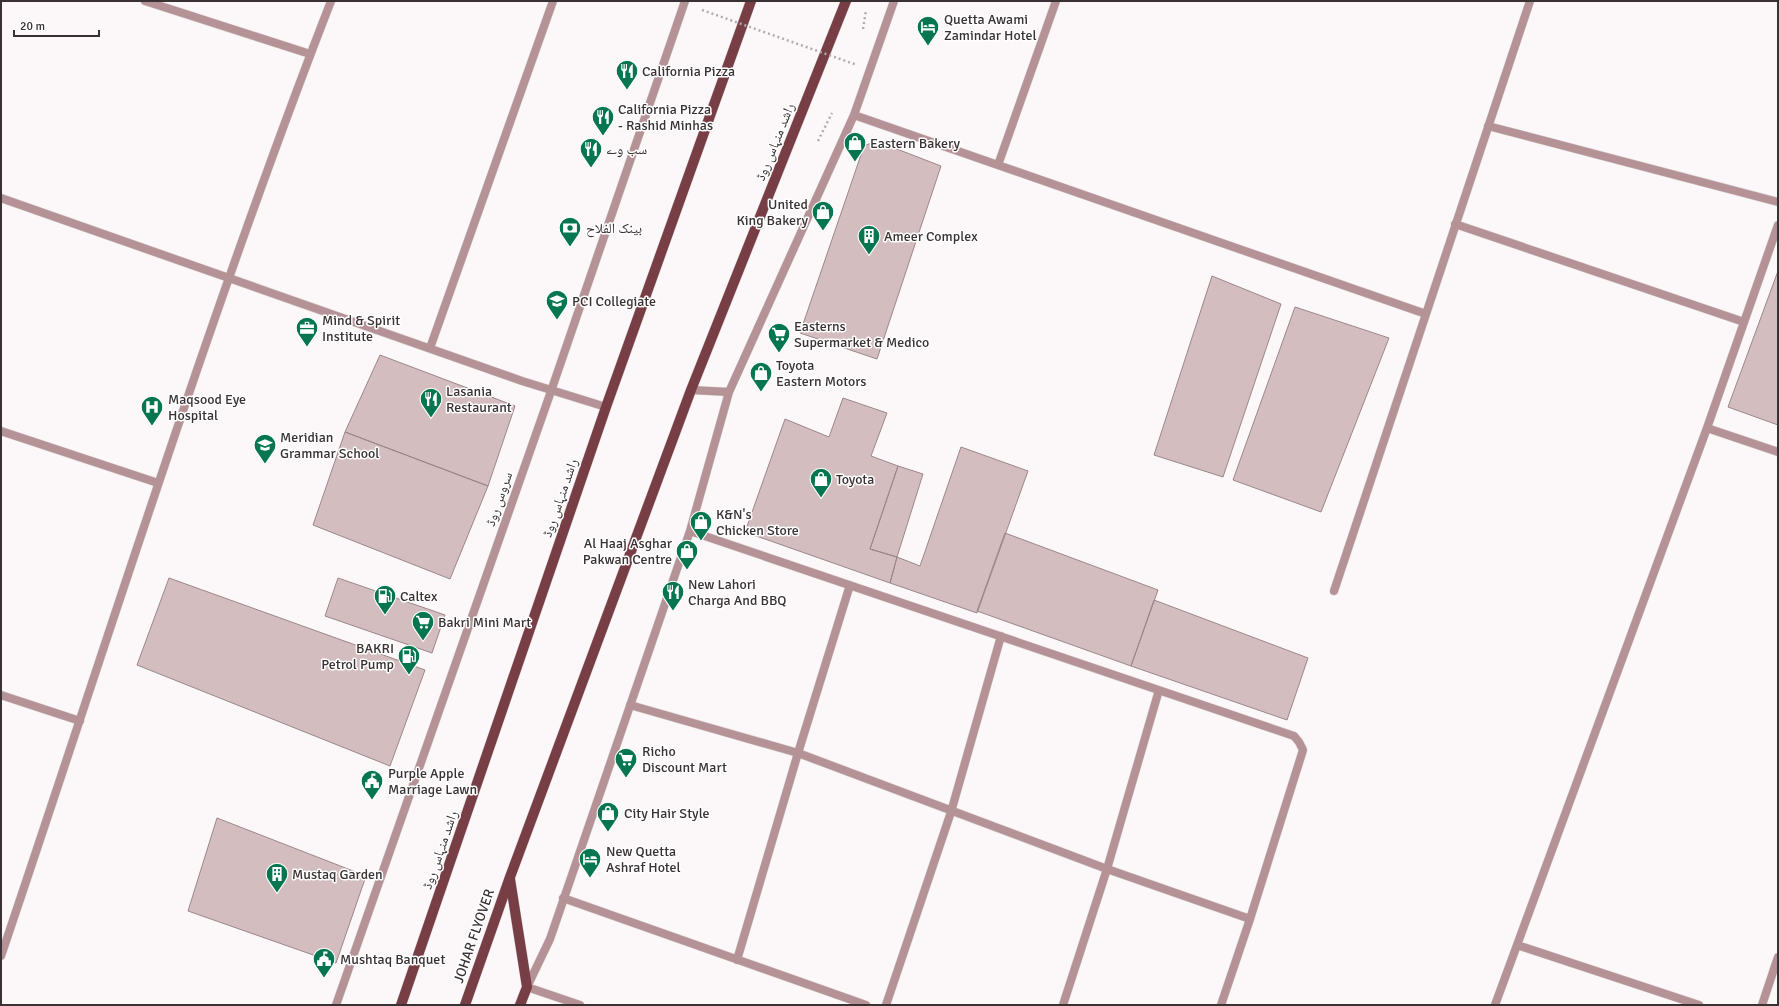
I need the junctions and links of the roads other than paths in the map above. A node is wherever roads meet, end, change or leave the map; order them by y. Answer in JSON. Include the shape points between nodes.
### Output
{"nodes":[{"id":1,"x":145,"y":1,"type":"edge"},
{"id":2,"x":331,"y":1,"type":"edge"},
{"id":3,"x":553,"y":1,"type":"edge"},
{"id":4,"x":685,"y":1,"type":"edge"},
{"id":5,"x":751,"y":1,"type":"edge"},
{"id":6,"x":846,"y":1,"type":"edge"},
{"id":7,"x":894,"y":1,"type":"edge"},
{"id":8,"x":1056,"y":1,"type":"edge"},
{"id":9,"x":1530,"y":1,"type":"edge"},
{"id":10,"x":310,"y":54,"type":"junction"},
{"id":11,"x":854,"y":115,"type":"junction"},
{"id":12,"x":1488,"y":126,"type":"junction"},
{"id":13,"x":998,"y":165,"type":"junction"},
{"id":14,"x":1,"y":198,"type":"edge"},
{"id":15,"x":1778,"y":202,"type":"edge"},
{"id":16,"x":1456,"y":224,"type":"junction"},
{"id":17,"x":1778,"y":225,"type":"edge"},
{"id":18,"x":228,"y":277,"type":"junction"},
{"id":19,"x":1426,"y":314,"type":"junction"},
{"id":20,"x":1744,"y":322,"type":"junction"},
{"id":21,"x":430,"y":348,"type":"junction"},
{"id":22,"x":691,"y":390,"type":"junction"},
{"id":23,"x":551,"y":391,"type":"junction"},
{"id":24,"x":729,"y":392,"type":"junction"},
{"id":25,"x":606,"y":407,"type":"junction"},
{"id":26,"x":1707,"y":428,"type":"junction"},
{"id":27,"x":1,"y":431,"type":"edge"},
{"id":28,"x":1778,"y":452,"type":"edge"},
{"id":29,"x":158,"y":483,"type":"junction"},
{"id":30,"x":690,"y":531,"type":"junction"},
{"id":31,"x":850,"y":585,"type":"junction"},
{"id":32,"x":1334,"y":591,"type":"dead end"},
{"id":33,"x":1001,"y":636,"type":"junction"},
{"id":34,"x":1159,"y":690,"type":"junction"},
{"id":35,"x":1,"y":695,"type":"edge"},
{"id":36,"x":630,"y":705,"type":"junction"},
{"id":37,"x":80,"y":721,"type":"junction"},
{"id":38,"x":798,"y":753,"type":"junction"},
{"id":39,"x":951,"y":812,"type":"junction"},
{"id":40,"x":1107,"y":869,"type":"junction"},
{"id":41,"x":510,"y":877,"type":"junction"},
{"id":42,"x":563,"y":898,"type":"junction"},
{"id":43,"x":1250,"y":919,"type":"junction"},
{"id":44,"x":1517,"y":944,"type":"junction"},
{"id":45,"x":1,"y":956,"type":"edge"},
{"id":46,"x":1778,"y":957,"type":"edge"},
{"id":47,"x":737,"y":960,"type":"junction"},
{"id":48,"x":527,"y":987,"type":"junction"},
{"id":49,"x":336,"y":1005,"type":"edge"},
{"id":50,"x":401,"y":1005,"type":"edge"},
{"id":51,"x":465,"y":1005,"type":"edge"},
{"id":52,"x":520,"y":1005,"type":"edge"},
{"id":53,"x":580,"y":1005,"type":"edge"},
{"id":54,"x":866,"y":1005,"type":"edge"},
{"id":55,"x":886,"y":1005,"type":"edge"},
{"id":56,"x":1063,"y":1005,"type":"edge"},
{"id":57,"x":1221,"y":1005,"type":"edge"},
{"id":58,"x":1495,"y":1005,"type":"edge"},
{"id":59,"x":1699,"y":1005,"type":"edge"},
{"id":60,"x":1762,"y":1005,"type":"edge"}],
"edges":[{"from":1,"to":10,"type":"street"},
{"from":2,"to":10,"type":"street"},
{"from":3,"to":21,"type":"street"},
{"from":4,"to":23,"type":"street","name":"سروس روڈ"},
{"from":5,"to":25,"type":"main road","name":"راشد منہاس روڈ"},
{"from":6,"to":22,"type":"main road","name":"راشد منہاس روڈ"},
{"from":7,"to":11,"type":"street"},
{"from":8,"to":13,"type":"street"},
{"from":9,"to":12,"type":"street"},
{"from":10,"to":18,"type":"street"},
{"from":11,"to":13,"type":"street"},
{"from":11,"to":24,"type":"street"},
{"from":12,"to":15,"type":"street"},
{"from":12,"to":16,"type":"street"},
{"from":13,"to":19,"type":"street"},
{"from":14,"to":18,"type":"street"},
{"from":16,"to":19,"type":"street"},
{"from":16,"to":20,"type":"street"},
{"from":17,"to":20,"type":"street"},
{"from":18,"to":21,"type":"street"},
{"from":18,"to":29,"type":"street"},
{"from":19,"to":32,"type":"street"},
{"from":20,"to":26,"type":"street"},
{"from":21,"to":23,"type":"street"},
{"from":22,"to":24,"type":"street"},
{"from":22,"to":41,"type":"main road","name":"راشد منہاس روڈ"},
{"from":23,"to":25,"type":"street"},
{"from":23,"to":49,"type":"street","name":"سروس روڈ"},
{"from":24,"to":30,"type":"street"},
{"from":25,"to":50,"type":"main road","name":"راشد منہاس روڈ"},
{"from":26,"to":28,"type":"street"},
{"from":26,"to":44,"type":"street"},
{"from":27,"to":29,"type":"street"},
{"from":29,"to":37,"type":"street"},
{"from":30,"to":31,"type":"street"},
{"from":30,"to":36,"type":"street"},
{"from":31,"to":33,"type":"street"},
{"from":31,"to":38,"type":"street"},
{"from":33,"to":34,"type":"street"},
{"from":33,"to":39,"type":"street"},
{"from":34,"to":40,"type":"street"},
{"from":34,"to":43,"type":"street","via":[[1294,736],[1303,750]]},
{"from":35,"to":37,"type":"street"},
{"from":36,"to":38,"type":"street"},
{"from":36,"to":42,"type":"street"},
{"from":37,"to":45,"type":"street"},
{"from":38,"to":39,"type":"street"},
{"from":38,"to":47,"type":"street"},
{"from":39,"to":40,"type":"street"},
{"from":39,"to":55,"type":"street"},
{"from":40,"to":43,"type":"street"},
{"from":40,"to":56,"type":"street"},
{"from":41,"to":48,"type":"main road"},
{"from":41,"to":51,"type":"main road","name":"JOHAR FLYOVER"},
{"from":42,"to":47,"type":"street"},
{"from":42,"to":48,"type":"street","via":[[550,940]]},
{"from":43,"to":57,"type":"street"},
{"from":44,"to":58,"type":"street"},
{"from":44,"to":59,"type":"street"},
{"from":46,"to":60,"type":"street"},
{"from":47,"to":54,"type":"street"},
{"from":48,"to":52,"type":"main road"},
{"from":48,"to":53,"type":"street"}]}
